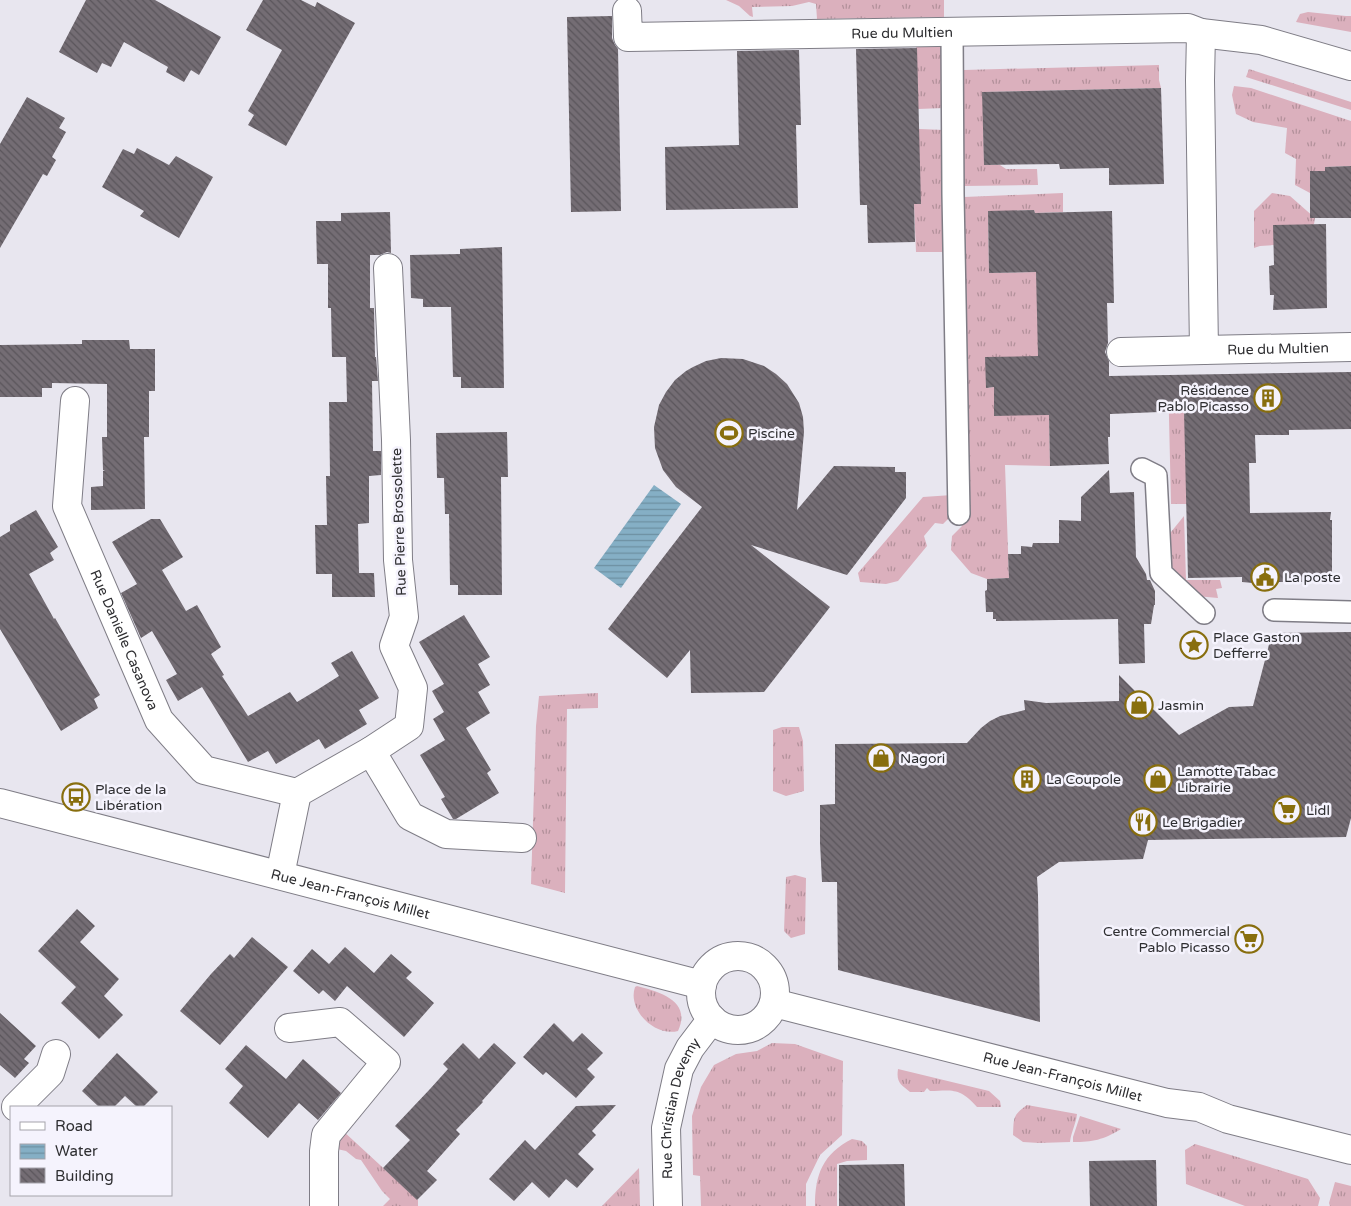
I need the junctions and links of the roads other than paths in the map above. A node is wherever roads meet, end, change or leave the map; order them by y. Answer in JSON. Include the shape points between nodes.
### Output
{"nodes":[{"id":1,"x":627,"y":11,"type":"dead end"},
{"id":2,"x":952,"y":31,"type":"junction"},
{"id":3,"x":1201,"y":33,"type":"junction"},
{"id":4,"x":1351,"y":66,"type":"edge"},
{"id":5,"x":388,"y":268,"type":"dead end"},
{"id":6,"x":1351,"y":347,"type":"edge"},
{"id":7,"x":1204,"y":350,"type":"junction"},
{"id":8,"x":1121,"y":352,"type":"dead end"},
{"id":9,"x":75,"y":401,"type":"dead end"},
{"id":10,"x":1142,"y":469,"type":"dead end"},
{"id":11,"x":959,"y":514,"type":"dead end"},
{"id":12,"x":1274,"y":610,"type":"dead end"},
{"id":13,"x":1351,"y":612,"type":"edge"},
{"id":14,"x":1204,"y":613,"type":"dead end"},
{"id":15,"x":371,"y":750,"type":"junction"},
{"id":16,"x":296,"y":793,"type":"junction"},
{"id":17,"x":0,"y":803,"type":"edge"},
{"id":18,"x":522,"y":838,"type":"dead end"},
{"id":19,"x":280,"y":875,"type":"junction"},
{"id":20,"x":702,"y":984,"type":"junction"},
{"id":21,"x":774,"y":1003,"type":"junction"},
{"id":22,"x":712,"y":1019,"type":"junction"},
{"id":23,"x":289,"y":1028,"type":"dead end"},
{"id":24,"x":56,"y":1054,"type":"dead end"},
{"id":25,"x":17,"y":1106,"type":"edge"},
{"id":26,"x":1351,"y":1150,"type":"edge"},
{"id":27,"x":324,"y":1206,"type":"edge"},
{"id":28,"x":668,"y":1206,"type":"edge"}],
"edges":[{"from":1,"to":2,"type":"street","name":"Rue du Multien","via":[[628,37]]},
{"from":2,"to":3,"type":"street","name":"Rue du Multien","via":[[1188,28]]},
{"from":2,"to":11,"type":"street"},
{"from":3,"to":4,"type":"street","name":"Rue du Multien","via":[[1261,40]]},
{"from":3,"to":7,"type":"street"},
{"from":5,"to":15,"type":"street","name":"Rue Pierre Brossolette","via":[[398,560],[404,617],[394,646],[414,688],[409,726]]},
{"from":6,"to":7,"type":"street","name":"Rue du Multien"},
{"from":7,"to":8,"type":"street","name":"Rue du Multien"},
{"from":9,"to":16,"type":"street","name":"Rue Danielle Casanova","via":[[67,506],[158,720],[204,770]]},
{"from":10,"to":14,"type":"street","via":[[1156,476],[1160,573]]},
{"from":12,"to":13,"type":"street"},
{"from":15,"to":16,"type":"street","name":"Rue Pierre Brossolette"},
{"from":15,"to":18,"type":"street","via":[[410,816],[446,834]]},
{"from":16,"to":19,"type":"street"},
{"from":17,"to":19,"type":"street","name":"Rue Jean-François Millet"},
{"from":19,"to":20,"type":"street","name":"Rue Jean-François Millet"},
{"from":20,"to":21,"type":"street","via":[[706,974],[723,959],[747,957],[758,961],[773,979]]},
{"from":20,"to":22,"type":"street","via":[[703,1003]]},
{"from":21,"to":22,"type":"street","via":[[762,1021],[742,1030],[722,1026]]},
{"from":21,"to":26,"type":"street","name":"Rue Jean-François Millet","via":[[1167,1103],[1198,1107]]},
{"from":22,"to":28,"type":"street","name":"Rue Christian Devemy","via":[[679,1069],[666,1128]]},
{"from":23,"to":27,"type":"street","via":[[340,1022],[386,1062],[326,1135]]},
{"from":24,"to":25,"type":"street","via":[[50,1073]]}]}
